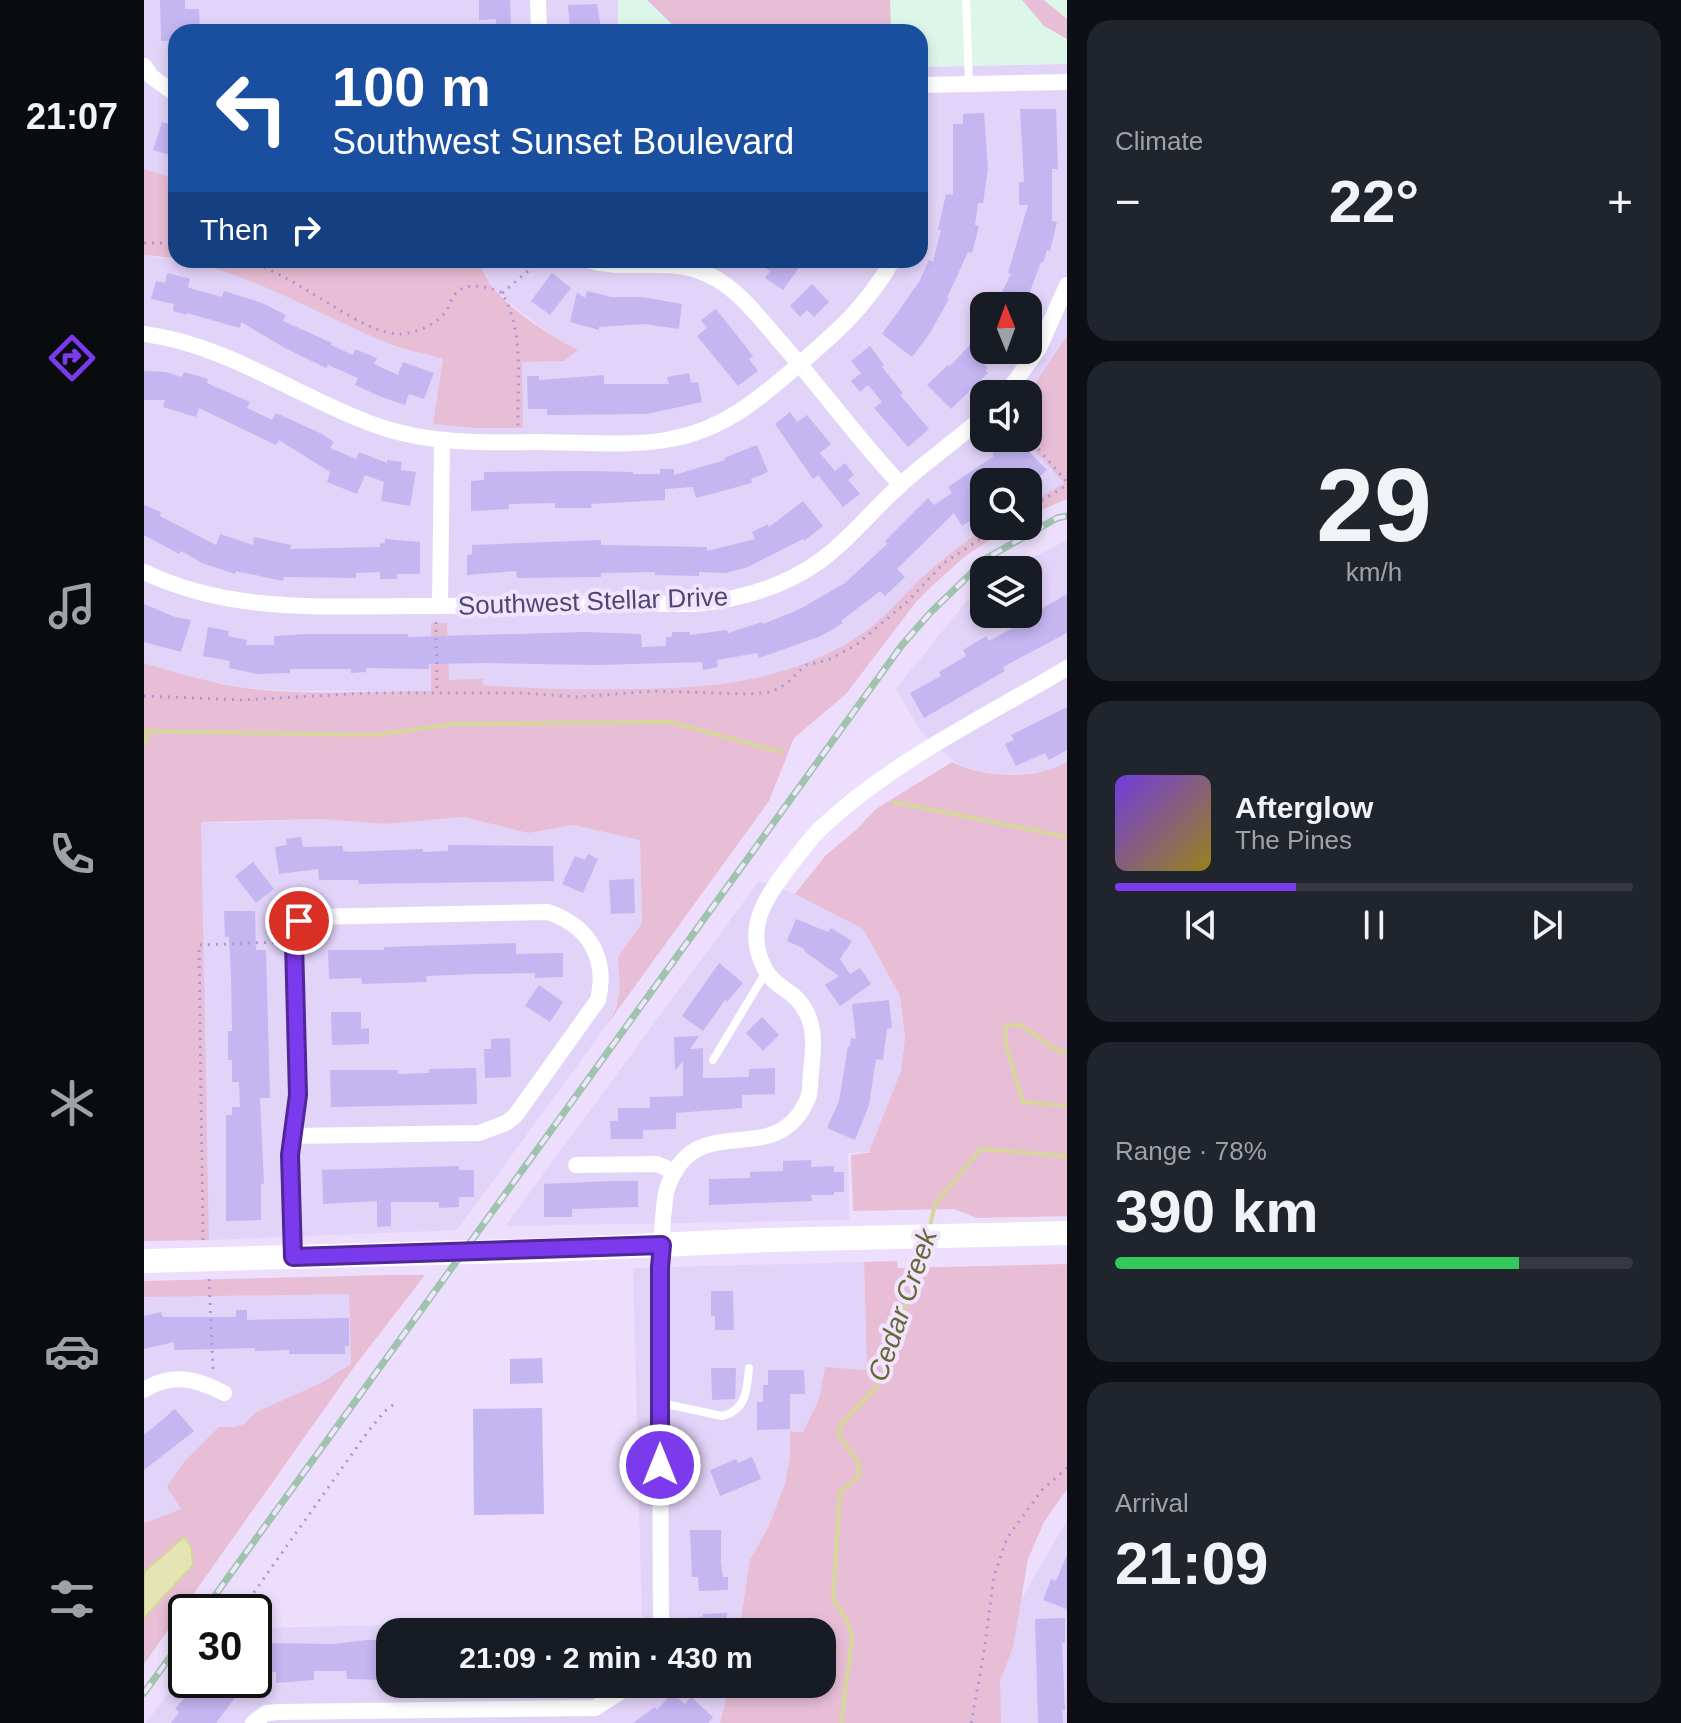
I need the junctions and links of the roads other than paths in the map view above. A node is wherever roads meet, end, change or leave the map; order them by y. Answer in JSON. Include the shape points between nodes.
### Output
{"nodes":[{"id":1,"x":538,"y":0,"type":"edge"},
{"id":2,"x":966,"y":0,"type":"edge"},
{"id":3,"x":539,"y":24,"type":"edge"},
{"id":4,"x":144,"y":66,"type":"edge"},
{"id":5,"x":1067,"y":82,"type":"edge"},
{"id":6,"x":969,"y":84,"type":"junction"},
{"id":7,"x":928,"y":85,"type":"edge"},
{"id":8,"x":168,"y":88,"type":"edge"},
{"id":9,"x":686,"y":268,"type":"edge"},
{"id":10,"x":888,"y":268,"type":"edge"},
{"id":11,"x":1067,"y":285,"type":"edge"},
{"id":12,"x":144,"y":334,"type":"edge"},
{"id":13,"x":800,"y":364,"type":"junction"},
{"id":14,"x":1016,"y":380,"type":"edge"},
{"id":15,"x":970,"y":428,"type":"edge"},
{"id":16,"x":442,"y":441,"type":"junction"},
{"id":17,"x":901,"y":485,"type":"junction"},
{"id":18,"x":144,"y":572,"type":"edge"},
{"id":19,"x":438,"y":606,"type":"junction"},
{"id":20,"x":1067,"y":668,"type":"edge"},
{"id":21,"x":766,"y":972,"type":"junction"},
{"id":22,"x":713,"y":1060,"type":"dead end"},
{"id":23,"x":293,"y":1136,"type":"junction"},
{"id":24,"x":576,"y":1165,"type":"dead end"},
{"id":25,"x":675,"y":1172,"type":"junction"},
{"id":26,"x":1067,"y":1233,"type":"edge"},
{"id":27,"x":662,"y":1245,"type":"junction"},
{"id":28,"x":293,"y":1257,"type":"junction"},
{"id":29,"x":144,"y":1261,"type":"edge"},
{"id":30,"x":749,"y":1368,"type":"dead end"},
{"id":31,"x":144,"y":1390,"type":"edge"},
{"id":32,"x":224,"y":1393,"type":"road end"},
{"id":33,"x":660,"y":1403,"type":"junction"},
{"id":34,"x":661,"y":1618,"type":"edge"},
{"id":35,"x":611,"y":1698,"type":"edge"},
{"id":36,"x":548,"y":1716,"type":"edge"},
{"id":37,"x":260,"y":1718,"type":"edge"},
{"id":38,"x":421,"y":1718,"type":"edge"}],
"edges":[{"from":1,"to":3,"type":"street"},
{"from":2,"to":6,"type":"lane"},
{"from":4,"to":8,"type":"street"},
{"from":5,"to":6,"type":"street"},
{"from":6,"to":7,"type":"street"},
{"from":9,"to":13,"type":"street","via":[[709,275],[743,299]]},
{"from":10,"to":13,"type":"street","via":[[861,309]]},
{"from":11,"to":14,"type":"street","via":[[1039,348]]},
{"from":12,"to":16,"type":"street","via":[[211,351],[374,425]]},
{"from":13,"to":16,"type":"street","via":[[741,412],[699,432],[662,441]]},
{"from":13,"to":17,"type":"street"},
{"from":15,"to":17,"type":"street","name":"Southwest Stellar Drive"},
{"from":16,"to":19,"type":"street"},
{"from":17,"to":19,"type":"street","name":"Southwest Stellar Drive","via":[[819,561],[779,584],[736,598],[694,604]]},
{"from":18,"to":19,"type":"street","name":"Southwest Stellar Drive","via":[[176,586],[248,603]]},
{"from":20,"to":21,"type":"street","via":[[889,774],[817,832],[760,909],[756,935]]},
{"from":21,"to":22,"type":"lane"},
{"from":21,"to":25,"type":"street","via":[[806,1010],[814,1043],[809,1096],[778,1133],[714,1142],[695,1150]]},
{"from":23,"to":23,"type":"street","via":[[298,1095],[294,942],[299,921],[548,912],[578,926],[590,940],[602,985],[598,1000],[523,1107],[506,1123],[479,1133]]},
{"from":23,"to":28,"type":"street"},
{"from":24,"to":25,"type":"street","via":[[657,1164]]},
{"from":25,"to":27,"type":"street","via":[[665,1196]]},
{"from":26,"to":27,"type":"main road"},
{"from":27,"to":28,"type":"main road"},
{"from":27,"to":33,"type":"street"},
{"from":28,"to":29,"type":"main road"},
{"from":30,"to":33,"type":"lane","via":[[742,1405],[730,1414]]},
{"from":31,"to":32,"type":"street","via":[[161,1381],[188,1378]]},
{"from":33,"to":34,"type":"street"},
{"from":35,"to":36,"type":"street","via":[[595,1708]]},
{"from":36,"to":38,"type":"street"},
{"from":37,"to":38,"type":"street"}]}
